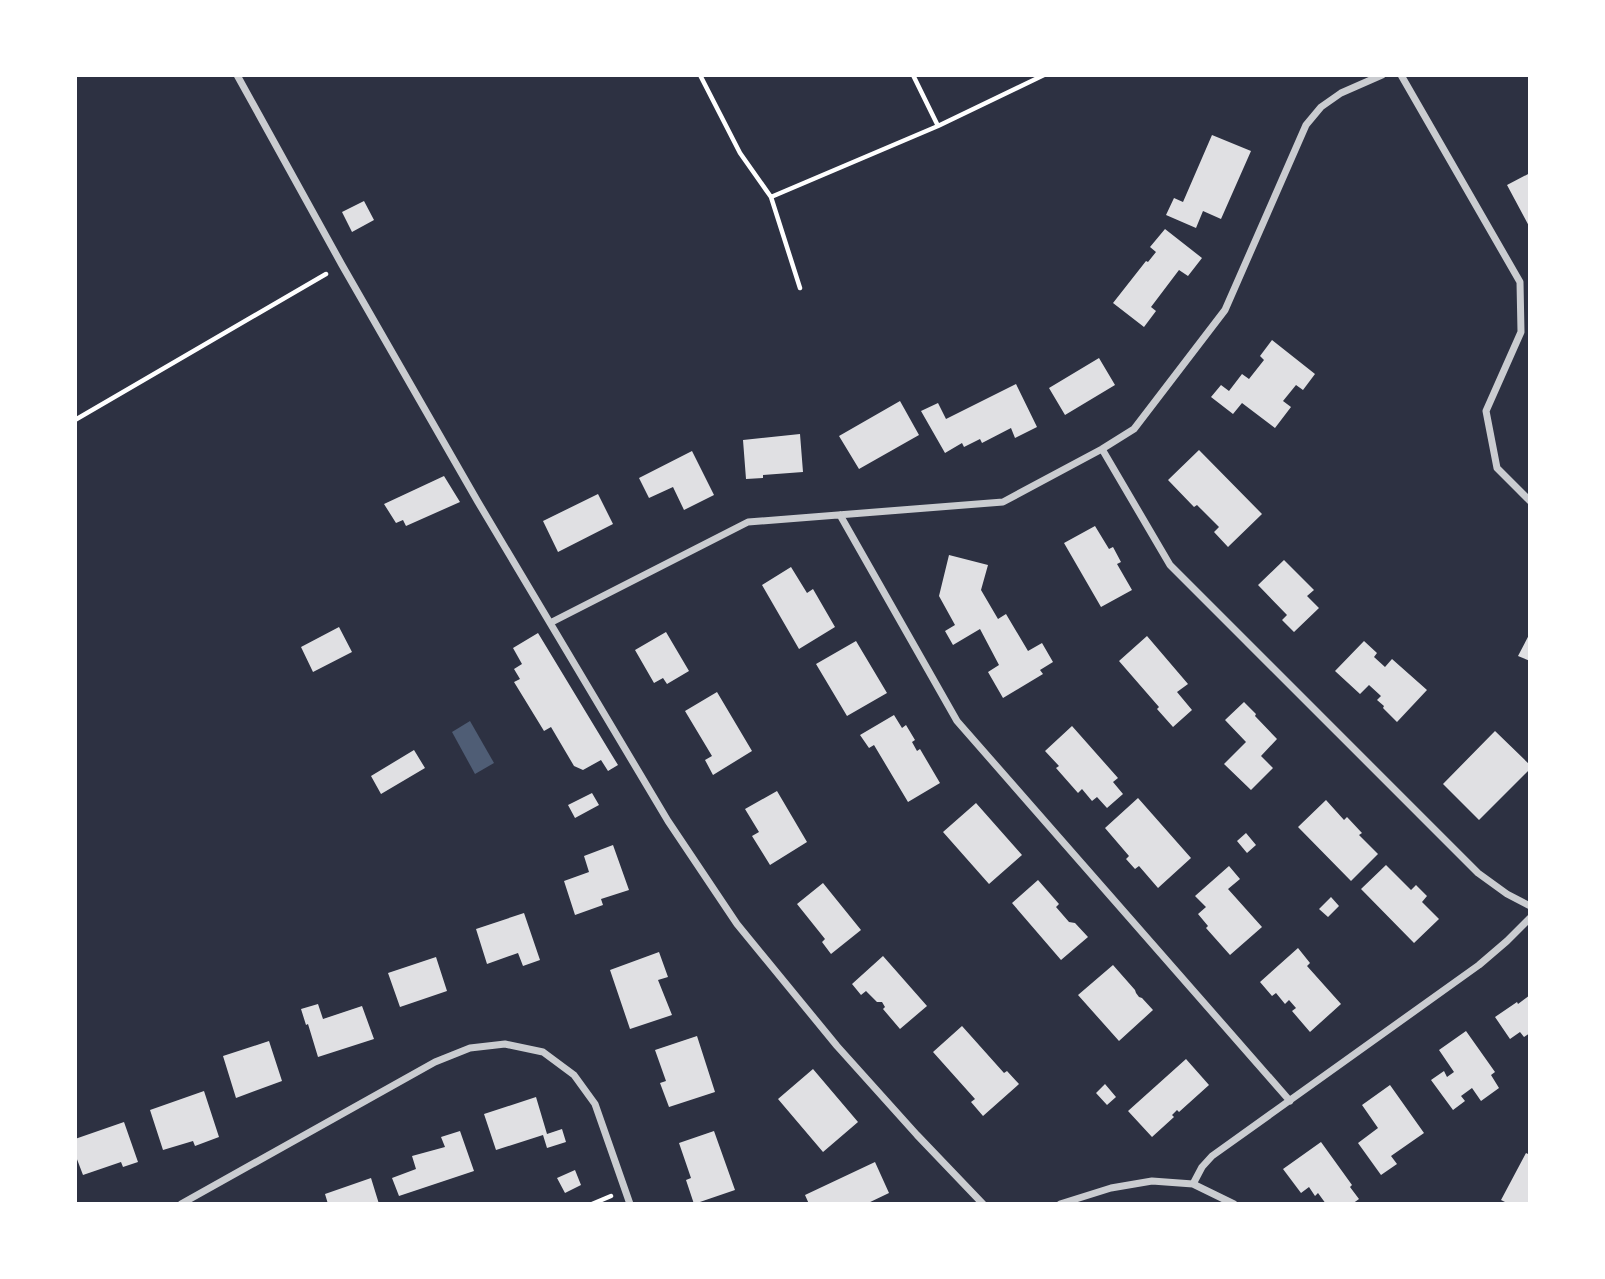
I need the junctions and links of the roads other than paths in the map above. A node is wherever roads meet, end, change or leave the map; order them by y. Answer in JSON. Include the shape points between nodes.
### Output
{"nodes":[{"id":1,"x":237,"y":75,"type":"edge"},
{"id":2,"x":1381,"y":75,"type":"edge"},
{"id":3,"x":1401,"y":75,"type":"edge"},
{"id":4,"x":1102,"y":449,"type":"junction"},
{"id":5,"x":1530,"y":501,"type":"edge"},
{"id":6,"x":840,"y":515,"type":"junction"},
{"id":7,"x":550,"y":623,"type":"junction"},
{"id":8,"x":1530,"y":906,"type":"edge"},
{"id":9,"x":1530,"y":918,"type":"edge"},
{"id":10,"x":1290,"y":1101,"type":"junction"},
{"id":11,"x":1193,"y":1184,"type":"junction"},
{"id":12,"x":181,"y":1204,"type":"edge"},
{"id":13,"x":630,"y":1204,"type":"edge"},
{"id":14,"x":983,"y":1204,"type":"edge"},
{"id":15,"x":1060,"y":1204,"type":"edge"},
{"id":16,"x":1234,"y":1204,"type":"edge"}],
"edges":[{"from":1,"to":7,"type":"street"},
{"from":2,"to":4,"type":"street","via":[[1341,93],[1306,125],[1225,310],[1134,429]]},
{"from":3,"to":5,"type":"street","via":[[1520,282],[1521,332],[1486,411],[1497,468]]},
{"from":4,"to":6,"type":"street","via":[[1003,502]]},
{"from":4,"to":8,"type":"street","via":[[1170,565],[1478,873]]},
{"from":6,"to":7,"type":"street","via":[[748,522]]},
{"from":6,"to":10,"type":"street","via":[[957,721]]},
{"from":7,"to":14,"type":"street","via":[[668,821],[737,923],[846,1056]]},
{"from":9,"to":10,"type":"street","via":[[1479,965]]},
{"from":10,"to":11,"type":"street","via":[[1212,1156]]},
{"from":11,"to":15,"type":"street","via":[[1152,1181]]},
{"from":11,"to":16,"type":"street"},
{"from":12,"to":13,"type":"street","via":[[435,1062],[470,1048],[505,1044],[543,1052],[575,1075],[594,1104]]}]}
